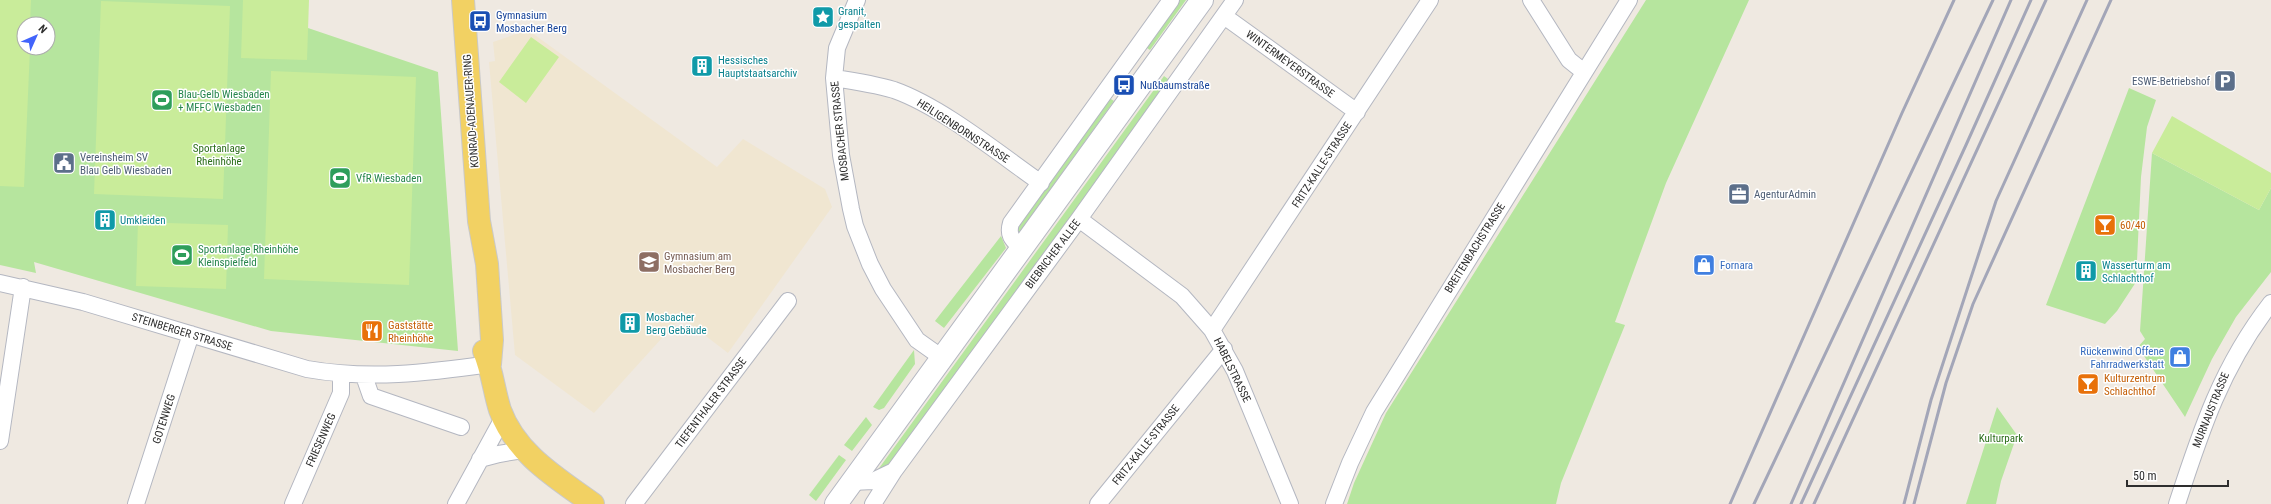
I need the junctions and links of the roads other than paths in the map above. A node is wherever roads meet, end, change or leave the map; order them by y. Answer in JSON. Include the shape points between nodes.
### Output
{"nodes":[{"id":1,"x":463,"y":0,"type":"edge"},
{"id":2,"x":857,"y":0,"type":"edge"},
{"id":3,"x":1171,"y":0,"type":"edge"},
{"id":4,"x":1202,"y":0,"type":"edge"},
{"id":5,"x":1235,"y":0,"type":"edge"},
{"id":6,"x":1430,"y":0,"type":"edge"},
{"id":7,"x":1531,"y":0,"type":"edge"},
{"id":8,"x":1629,"y":0,"type":"edge"},
{"id":9,"x":1224,"y":16,"type":"junction"},
{"id":10,"x":1584,"y":72,"type":"junction"},
{"id":11,"x":834,"y":78,"type":"junction"},
{"id":12,"x":1357,"y":112,"type":"junction"},
{"id":13,"x":1041,"y":183,"type":"junction"},
{"id":14,"x":1079,"y":219,"type":"junction"},
{"id":15,"x":1022,"y":249,"type":"junction"},
{"id":16,"x":0,"y":283,"type":"edge"},
{"id":17,"x":23,"y":288,"type":"junction"},
{"id":18,"x":788,"y":301,"type":"dead end"},
{"id":19,"x":2271,"y":303,"type":"edge"},
{"id":20,"x":1212,"y":330,"type":"junction"},
{"id":21,"x":191,"y":334,"type":"junction"},
{"id":22,"x":1224,"y":349,"type":"junction"},
{"id":23,"x":941,"y":357,"type":"junction"},
{"id":24,"x":490,"y":364,"type":"junction"},
{"id":25,"x":341,"y":375,"type":"junction"},
{"id":26,"x":364,"y":376,"type":"junction"},
{"id":27,"x":503,"y":418,"type":"junction"},
{"id":28,"x":461,"y":428,"type":"dead end"},
{"id":29,"x":0,"y":441,"type":"edge"},
{"id":30,"x":523,"y":450,"type":"junction"},
{"id":31,"x":480,"y":460,"type":"junction"},
{"id":32,"x":894,"y":471,"type":"junction"},
{"id":33,"x":852,"y":482,"type":"junction"},
{"id":34,"x":136,"y":504,"type":"edge"},
{"id":35,"x":293,"y":504,"type":"edge"},
{"id":36,"x":456,"y":504,"type":"edge"},
{"id":37,"x":593,"y":504,"type":"edge"},
{"id":38,"x":634,"y":504,"type":"edge"},
{"id":39,"x":836,"y":504,"type":"edge"},
{"id":40,"x":874,"y":504,"type":"edge"},
{"id":41,"x":1098,"y":504,"type":"edge"},
{"id":42,"x":1290,"y":504,"type":"edge"},
{"id":43,"x":1334,"y":504,"type":"edge"},
{"id":44,"x":2177,"y":504,"type":"edge"}],
"edges":[{"from":1,"to":24,"type":"main road","name":"KONRAD-ADENAUER-RING","via":[[479,221],[476,243],[480,334]]},
{"from":2,"to":11,"type":"street","name":"MOSBACHER STRASSE","via":[[837,48]]},
{"from":3,"to":13,"type":"street"},
{"from":4,"to":15,"type":"main road"},
{"from":5,"to":9,"type":"street","name":"BIEBRICHER ALLEE"},
{"from":6,"to":12,"type":"street","name":"FRITZ-KALLE-STRASSE"},
{"from":7,"to":10,"type":"street","via":[[1569,60]]},
{"from":8,"to":10,"type":"street","name":"BREITENBACHSTRASSE"},
{"from":9,"to":12,"type":"street","name":"WINTERMEYERSTRASSE"},
{"from":9,"to":14,"type":"street","name":"BIEBRICHER ALLEE"},
{"from":10,"to":43,"type":"street","name":"BREITENBACHSTRASSE","via":[[1374,412]]},
{"from":11,"to":13,"type":"street","name":"HEILIGENBORNSTRASSE","via":[[872,84],[913,99],[937,112]]},
{"from":11,"to":23,"type":"street","name":"MOSBACHER STRASSE","via":[[842,161],[855,226],[870,264],[896,310],[918,340]]},
{"from":12,"to":20,"type":"street","name":"FRITZ-KALLE-STRASSE"},
{"from":13,"to":15,"type":"street","via":[[1011,223],[1010,237]]},
{"from":14,"to":20,"type":"street","name":"HABELSTRASSE","via":[[1182,296]]},
{"from":14,"to":32,"type":"street","name":"BIEBRICHER ALLEE"},
{"from":15,"to":23,"type":"main road"},
{"from":16,"to":17,"type":"street","name":"STEINBERGER STRASSE"},
{"from":17,"to":21,"type":"street","name":"STEINBERGER STRASSE","via":[[83,302]]},
{"from":17,"to":29,"type":"street"},
{"from":18,"to":38,"type":"street","name":"TIEFENTHALER STRASSE"},
{"from":19,"to":44,"type":"street","name":"MURNAUSTRASSE","via":[[2247,335],[2215,395]]},
{"from":20,"to":22,"type":"street","name":"HABELSTRASSE"},
{"from":21,"to":25,"type":"street","name":"STEINBERGER STRASSE","via":[[292,364]]},
{"from":21,"to":34,"type":"street","name":"GOTENWEG"},
{"from":22,"to":41,"type":"street","name":"FRITZ-KALLE-STRASSE"},
{"from":22,"to":42,"type":"street","name":"HABELSTRASSE"},
{"from":23,"to":33,"type":"main road"},
{"from":24,"to":26,"type":"street","name":"STEINBERGER STRASSE"},
{"from":24,"to":27,"type":"main road","name":"KONRAD-ADENAUER-RING"},
{"from":25,"to":26,"type":"street","name":"STEINBERGER STRASSE"},
{"from":25,"to":35,"type":"street","name":"FRIESENWEG","via":[[341,393]]},
{"from":26,"to":28,"type":"street","via":[[371,396]]},
{"from":27,"to":30,"type":"main road","name":"KONRAD-ADENAUER-RING"},
{"from":27,"to":31,"type":"street"},
{"from":30,"to":31,"type":"street"},
{"from":30,"to":37,"type":"main road","name":"KONRAD-ADENAUER-RING"},
{"from":31,"to":36,"type":"street"},
{"from":32,"to":33,"type":"street","name":"BIEBRICHER ALLEE","via":[[873,481]]},
{"from":32,"to":40,"type":"street"},
{"from":33,"to":39,"type":"main road"}]}
